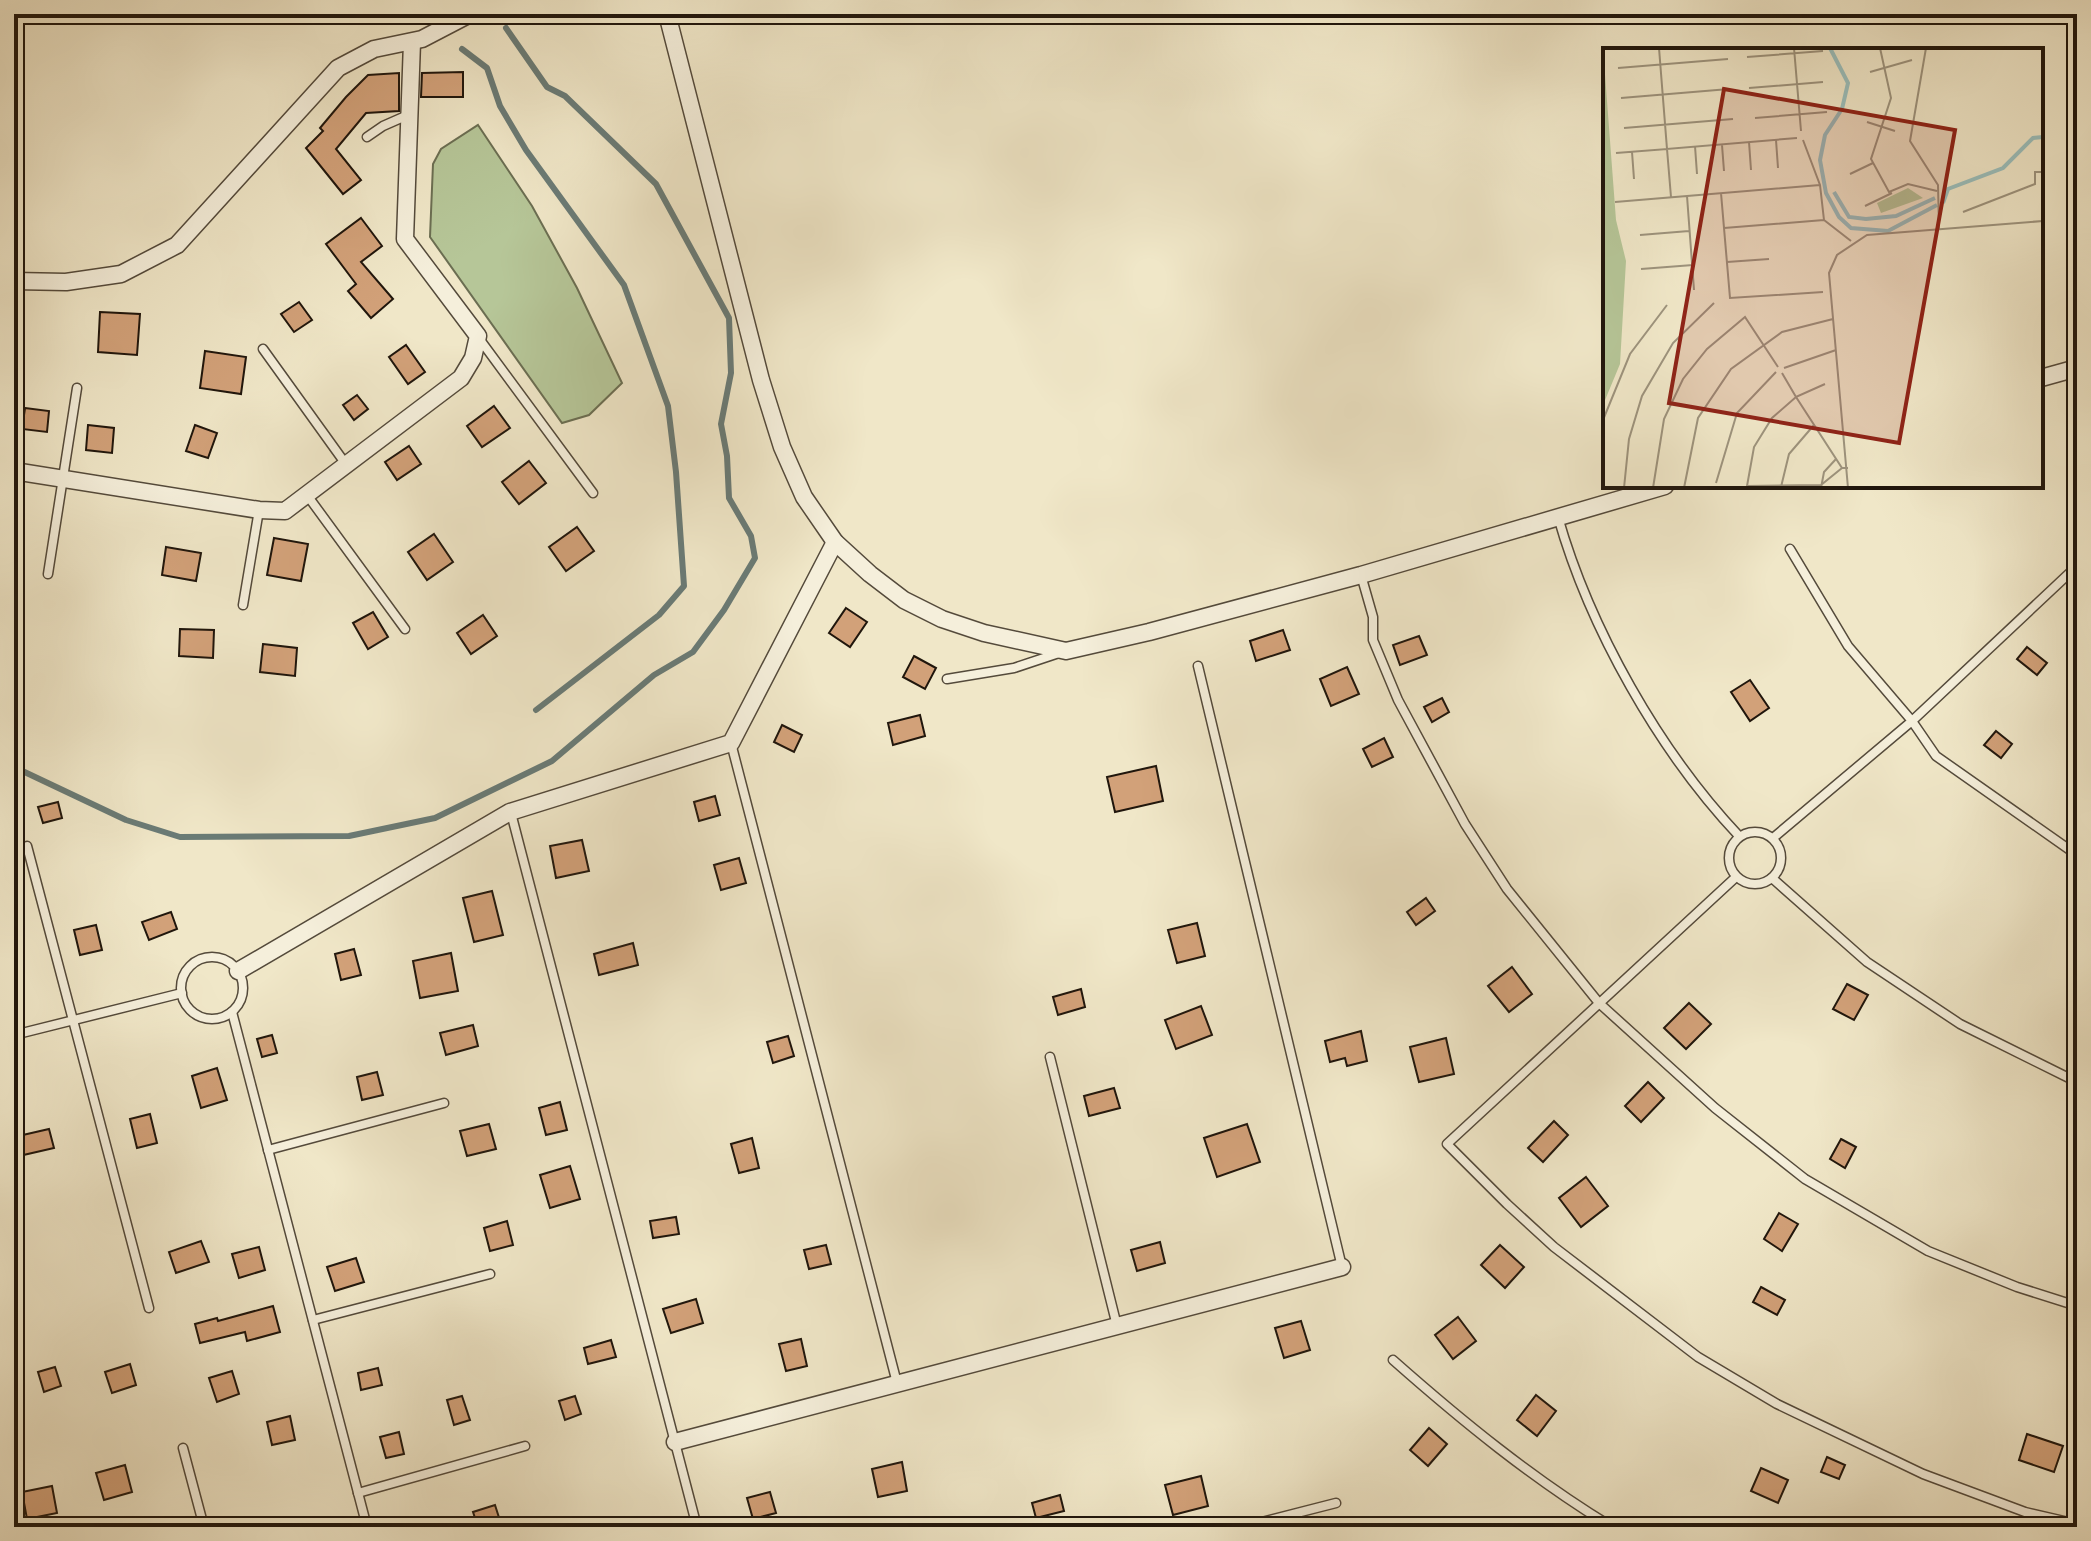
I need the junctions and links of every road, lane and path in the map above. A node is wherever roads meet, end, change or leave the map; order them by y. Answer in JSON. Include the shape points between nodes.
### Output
{"nodes":[{"id":1,"x":470,"y":14,"type":"edge"},
{"id":2,"x":667,"y":14,"type":"edge"},
{"id":3,"x":412,"y":42,"type":"junction"},
{"id":4,"x":409,"y":115,"type":"junction"},
{"id":5,"x":367,"y":137,"type":"dead end"},
{"id":6,"x":14,"y":281,"type":"edge"},
{"id":7,"x":478,"y":336,"type":"junction"},
{"id":8,"x":263,"y":349,"type":"dead end"},
{"id":9,"x":2077,"y":368,"type":"edge"},
{"id":10,"x":2043,"y":377,"type":"edge"},
{"id":11,"x":77,"y":388,"type":"dead end"},
{"id":12,"x":345,"y":463,"type":"junction"},
{"id":13,"x":14,"y":471,"type":"edge"},
{"id":14,"x":63,"y":478,"type":"junction"},
{"id":15,"x":1658,"y":488,"type":"edge"},
{"id":16,"x":593,"y":493,"type":"dead end"},
{"id":17,"x":307,"y":495,"type":"junction"},
{"id":18,"x":259,"y":510,"type":"junction"},
{"id":19,"x":1558,"y":517,"type":"junction"},
{"id":20,"x":835,"y":542,"type":"junction"},
{"id":21,"x":1790,"y":549,"type":"dead end"},
{"id":22,"x":2075,"y":572,"type":"edge"},
{"id":23,"x":48,"y":574,"type":"dead end"},
{"id":24,"x":1361,"y":575,"type":"junction"},
{"id":25,"x":243,"y":605,"type":"dead end"},
{"id":26,"x":405,"y":629,"type":"dead end"},
{"id":27,"x":1066,"y":651,"type":"junction"},
{"id":28,"x":1198,"y":666,"type":"dead end"},
{"id":29,"x":947,"y":679,"type":"dead end"},
{"id":30,"x":1912,"y":721,"type":"junction"},
{"id":31,"x":731,"y":743,"type":"junction"},
{"id":32,"x":510,"y":812,"type":"junction"},
{"id":33,"x":1739,"y":836,"type":"junction"},
{"id":34,"x":1773,"y":838,"type":"junction"},
{"id":35,"x":27,"y":846,"type":"dead end"},
{"id":36,"x":2077,"y":855,"type":"edge"},
{"id":37,"x":1736,"y":877,"type":"junction"},
{"id":38,"x":1772,"y":878,"type":"junction"},
{"id":39,"x":238,"y":971,"type":"junction"},
{"id":40,"x":182,"y":993,"type":"junction"},
{"id":41,"x":1599,"y":1003,"type":"junction"},
{"id":42,"x":232,"y":1012,"type":"junction"},
{"id":43,"x":71,"y":1020,"type":"junction"},
{"id":44,"x":14,"y":1035,"type":"edge"},
{"id":45,"x":1050,"y":1057,"type":"dead end"},
{"id":46,"x":2077,"y":1082,"type":"edge"},
{"id":47,"x":444,"y":1103,"type":"dead end"},
{"id":48,"x":268,"y":1150,"type":"junction"},
{"id":49,"x":1342,"y":1267,"type":"joint"},
{"id":50,"x":490,"y":1274,"type":"dead end"},
{"id":51,"x":2077,"y":1306,"type":"edge"},
{"id":52,"x":149,"y":1308,"type":"dead end"},
{"id":53,"x":313,"y":1320,"type":"junction"},
{"id":54,"x":1117,"y":1326,"type":"junction"},
{"id":55,"x":1393,"y":1360,"type":"dead end"},
{"id":56,"x":897,"y":1384,"type":"junction"},
{"id":57,"x":675,"y":1442,"type":"junction"},
{"id":58,"x":525,"y":1446,"type":"dead end"},
{"id":59,"x":183,"y":1448,"type":"dead end"},
{"id":60,"x":358,"y":1493,"type":"junction"},
{"id":61,"x":1336,"y":1503,"type":"dead end"},
{"id":62,"x":2077,"y":1524,"type":"edge"},
{"id":63,"x":204,"y":1527,"type":"edge"},
{"id":64,"x":367,"y":1527,"type":"edge"},
{"id":65,"x":697,"y":1527,"type":"edge"},
{"id":66,"x":1242,"y":1527,"type":"edge"},
{"id":67,"x":1612,"y":1527,"type":"edge"}],
"edges":[{"from":1,"to":3,"type":"street"},
{"from":2,"to":20,"type":"street","via":[[782,447],[804,497]]},
{"from":3,"to":4,"type":"street"},
{"from":3,"to":6,"type":"street","via":[[374,49],[338,68],[177,245],[121,274],[66,282]]},
{"from":4,"to":5,"type":"lane"},
{"from":4,"to":7,"type":"street","via":[[405,239]]},
{"from":7,"to":12,"type":"street","via":[[461,378]]},
{"from":7,"to":16,"type":"lane"},
{"from":8,"to":12,"type":"lane"},
{"from":9,"to":10,"type":"street"},
{"from":11,"to":14,"type":"lane"},
{"from":12,"to":17,"type":"street"},
{"from":13,"to":14,"type":"street"},
{"from":14,"to":18,"type":"street"},
{"from":14,"to":23,"type":"lane"},
{"from":15,"to":19,"type":"street"},
{"from":17,"to":18,"type":"street","via":[[285,511]]},
{"from":17,"to":26,"type":"lane"},
{"from":18,"to":25,"type":"lane"},
{"from":19,"to":24,"type":"street"},
{"from":19,"to":33,"type":"lane","via":[[1600,628],[1641,705],[1710,805]]},
{"from":20,"to":27,"type":"street","via":[[904,600],[942,619]]},
{"from":20,"to":31,"type":"street"},
{"from":21,"to":30,"type":"lane","via":[[1848,646]]},
{"from":22,"to":30,"type":"lane"},
{"from":24,"to":27,"type":"street"},
{"from":24,"to":41,"type":"lane","via":[[1373,617],[1373,640],[1393,688],[1465,824],[1507,889]]},
{"from":27,"to":29,"type":"lane","via":[[1014,668]]},
{"from":28,"to":49,"type":"lane"},
{"from":30,"to":34,"type":"lane"},
{"from":30,"to":36,"type":"lane","via":[[1936,756]]},
{"from":31,"to":32,"type":"street"},
{"from":31,"to":56,"type":"lane"},
{"from":32,"to":39,"type":"street"},
{"from":32,"to":57,"type":"lane"},
{"from":33,"to":34,"type":"lane","via":[[1752,831]]},
{"from":33,"to":37,"type":"lane","via":[[1728,856]]},
{"from":34,"to":38,"type":"lane","via":[[1782,858]]},
{"from":35,"to":43,"type":"lane"},
{"from":37,"to":38,"type":"lane","via":[[1753,885]]},
{"from":37,"to":41,"type":"lane"},
{"from":38,"to":46,"type":"lane","via":[[1867,962],[1960,1024]]},
{"from":39,"to":40,"type":"lane","via":[[227,960],[200,959],[182,979]]},
{"from":39,"to":42,"type":"lane","via":[[241,1000]]},
{"from":40,"to":42,"type":"lane","via":[[188,1008],[201,1017],[217,1019]]},
{"from":40,"to":43,"type":"lane"},
{"from":41,"to":51,"type":"lane","via":[[1715,1108],[1805,1179],[1928,1251]]},
{"from":41,"to":62,"type":"lane","via":[[1447,1144],[1554,1247],[1698,1357],[1777,1404],[1923,1474],[2025,1512]]},
{"from":42,"to":48,"type":"lane"},
{"from":43,"to":44,"type":"lane"},
{"from":43,"to":52,"type":"lane"},
{"from":45,"to":54,"type":"lane"},
{"from":47,"to":48,"type":"lane"},
{"from":48,"to":53,"type":"lane"},
{"from":49,"to":54,"type":"street"},
{"from":50,"to":53,"type":"lane"},
{"from":53,"to":60,"type":"lane"},
{"from":54,"to":56,"type":"street"},
{"from":55,"to":67,"type":"lane","via":[[1536,1477]]},
{"from":56,"to":57,"type":"street"},
{"from":57,"to":65,"type":"lane"},
{"from":58,"to":60,"type":"lane"},
{"from":59,"to":63,"type":"lane"},
{"from":60,"to":64,"type":"lane"},
{"from":61,"to":66,"type":"lane"}]}
